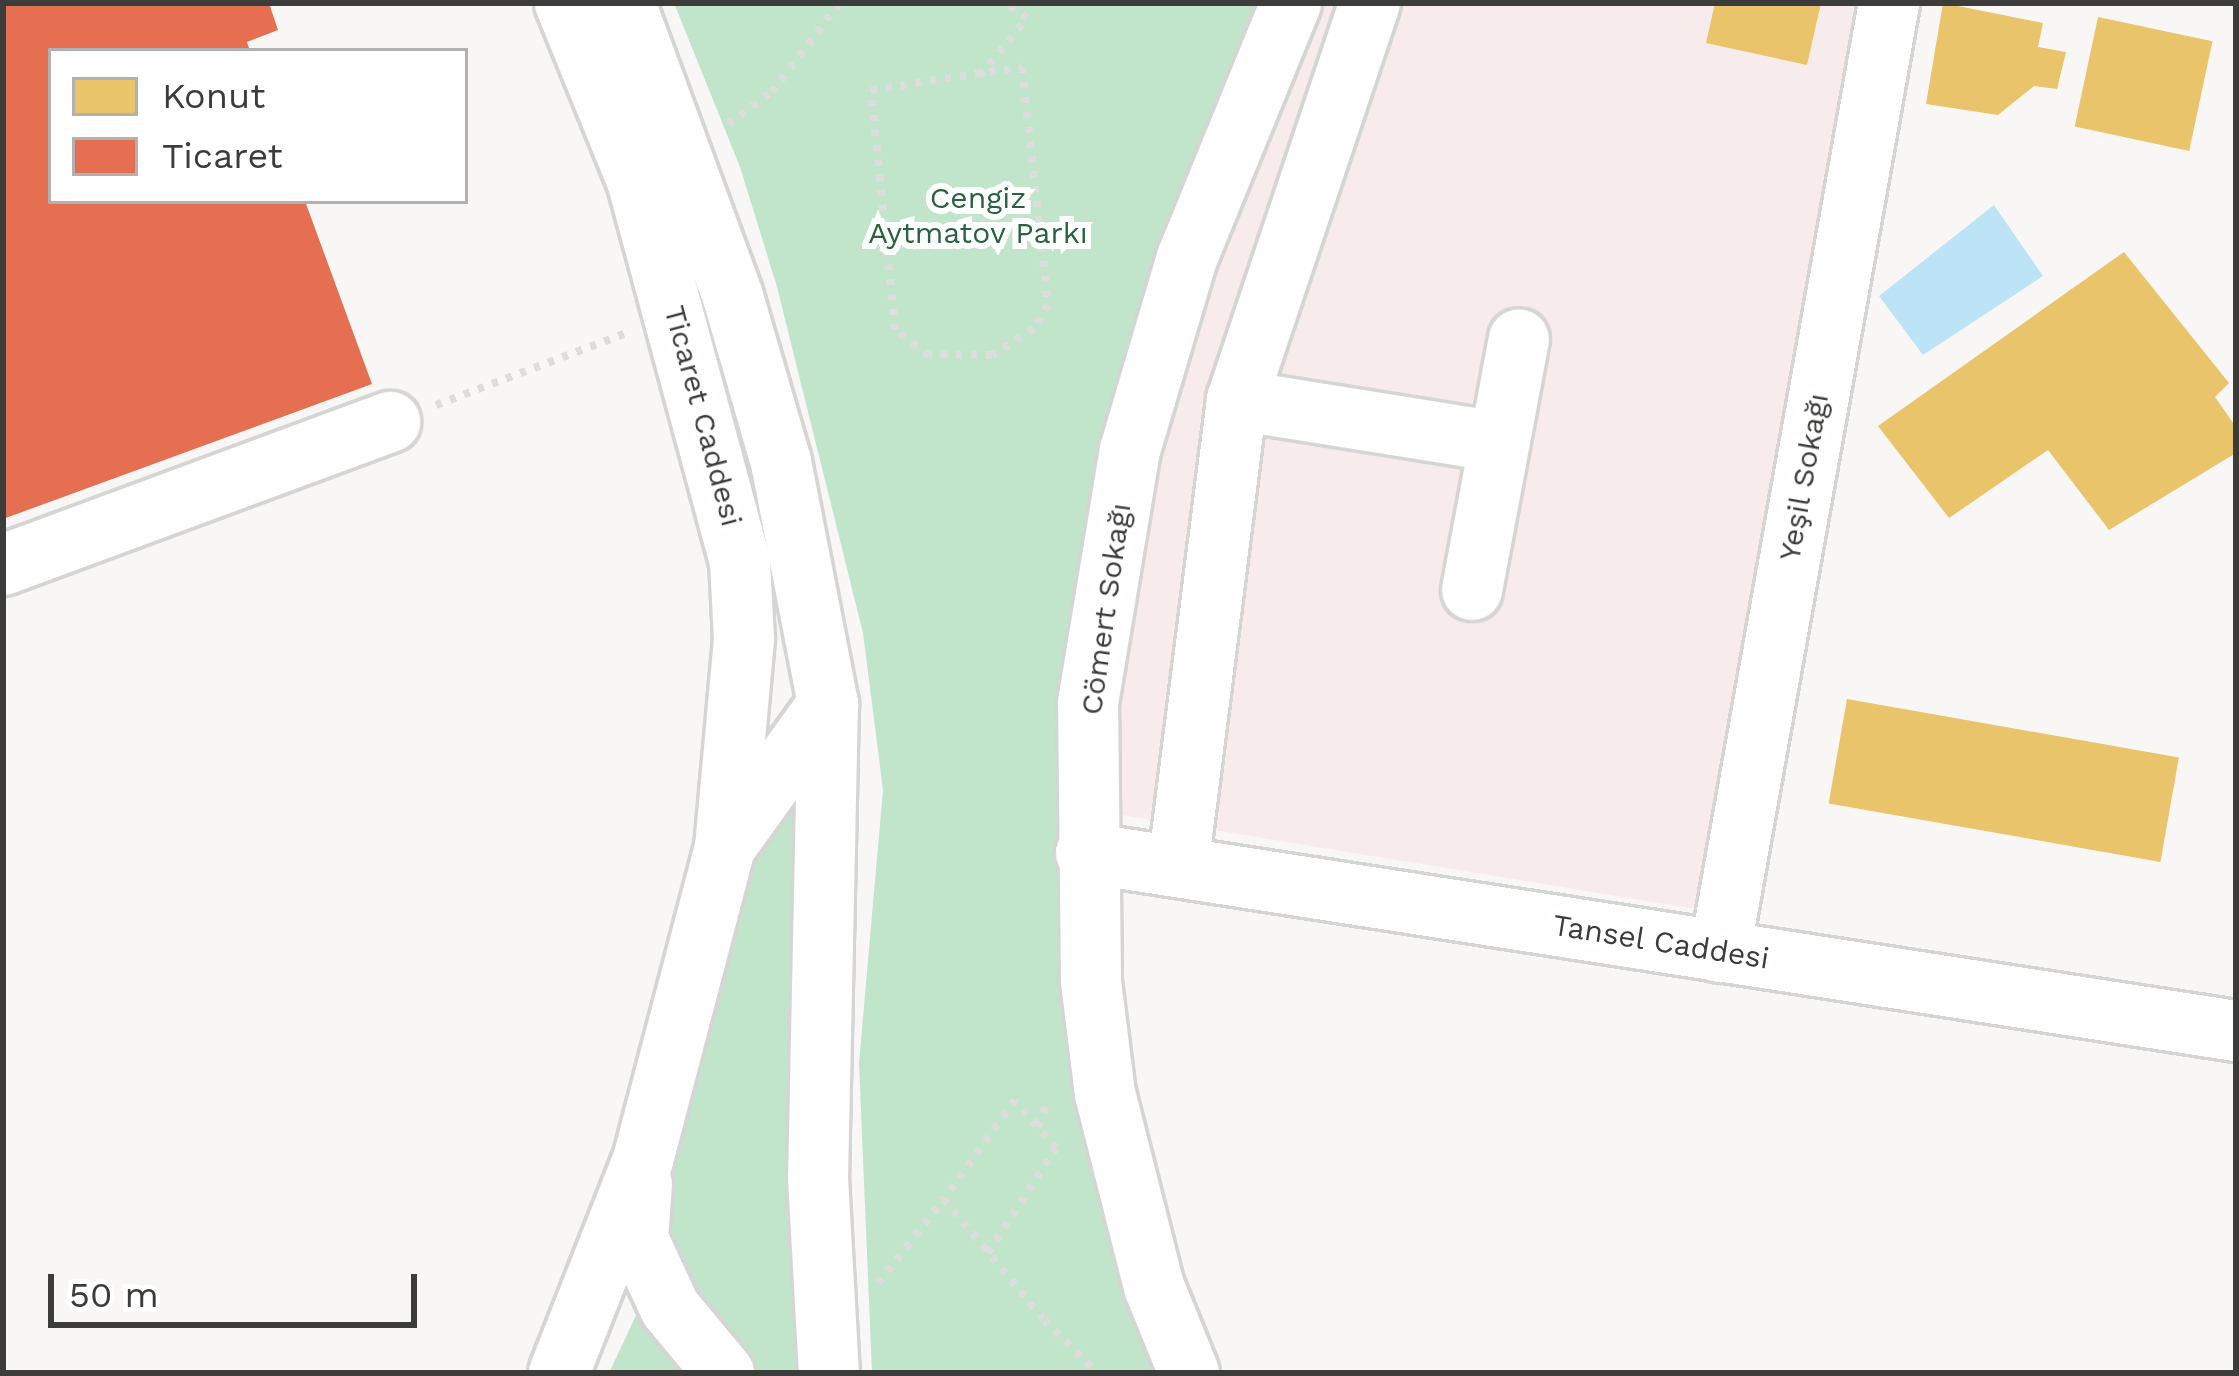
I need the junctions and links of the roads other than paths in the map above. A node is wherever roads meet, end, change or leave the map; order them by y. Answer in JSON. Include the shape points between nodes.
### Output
{"nodes":[{"id":1,"x":565,"y":3,"type":"edge"},
{"id":2,"x":625,"y":3,"type":"edge"},
{"id":3,"x":1291,"y":3,"type":"edge"},
{"id":4,"x":1370,"y":3,"type":"edge"},
{"id":5,"x":1889,"y":3,"type":"edge"},
{"id":6,"x":1519,"y":339,"type":"dead end"},
{"id":7,"x":1237,"y":400,"type":"junction"},
{"id":8,"x":390,"y":422,"type":"road end"},
{"id":9,"x":1498,"y":442,"type":"junction"},
{"id":10,"x":3,"y":565,"type":"edge"},
{"id":11,"x":1472,"y":590,"type":"dead end"},
{"id":12,"x":828,"y":704,"type":"junction"},
{"id":13,"x":725,"y":847,"type":"junction"},
{"id":14,"x":1086,"y":853,"type":"junction"},
{"id":15,"x":1178,"y":867,"type":"junction"},
{"id":16,"x":1720,"y":952,"type":"junction"},
{"id":17,"x":2236,"y":1031,"type":"edge"},
{"id":18,"x":643,"y":1160,"type":"junction"},
{"id":19,"x":828,"y":1362,"type":"edge"},
{"id":20,"x":559,"y":1373,"type":"edge"},
{"id":21,"x":724,"y":1373,"type":"edge"},
{"id":22,"x":1189,"y":1373,"type":"edge"}],
"edges":[{"from":1,"to":13,"type":"street","name":"Ticaret Caddesi","via":[[637,180],[740,561],[743,659]]},
{"from":2,"to":12,"type":"street","name":"Ticaret Caddesi","via":[[782,462]]},
{"from":3,"to":14,"type":"street","name":"Cömert Sokağı","via":[[1187,258],[1130,450],[1088,703]]},
{"from":4,"to":7,"type":"street"},
{"from":5,"to":16,"type":"street","name":"Yeşil Sokağı"},
{"from":6,"to":9,"type":"street"},
{"from":7,"to":9,"type":"street"},
{"from":7,"to":15,"type":"street"},
{"from":8,"to":10,"type":"street"},
{"from":9,"to":11,"type":"street"},
{"from":12,"to":13,"type":"street","name":"Ticaret Caddesi"},
{"from":12,"to":19,"type":"street","name":"Ticaret Caddesi","via":[[818,1178]]},
{"from":13,"to":18,"type":"street","name":"Ticaret Caddesi"},
{"from":14,"to":15,"type":"street","name":"Tansel Caddesi"},
{"from":14,"to":22,"type":"street","name":"Cömert Sokağı","via":[[1094,1022],[1118,1160]]},
{"from":15,"to":16,"type":"street","name":"Tansel Caddesi"},
{"from":16,"to":17,"type":"street","name":"Tansel Caddesi"},
{"from":18,"to":20,"type":"street","name":"Ticaret Caddesi"},
{"from":18,"to":21,"type":"street","name":"Ticaret Caddesi","via":[[638,1239],[670,1308]]}]}
